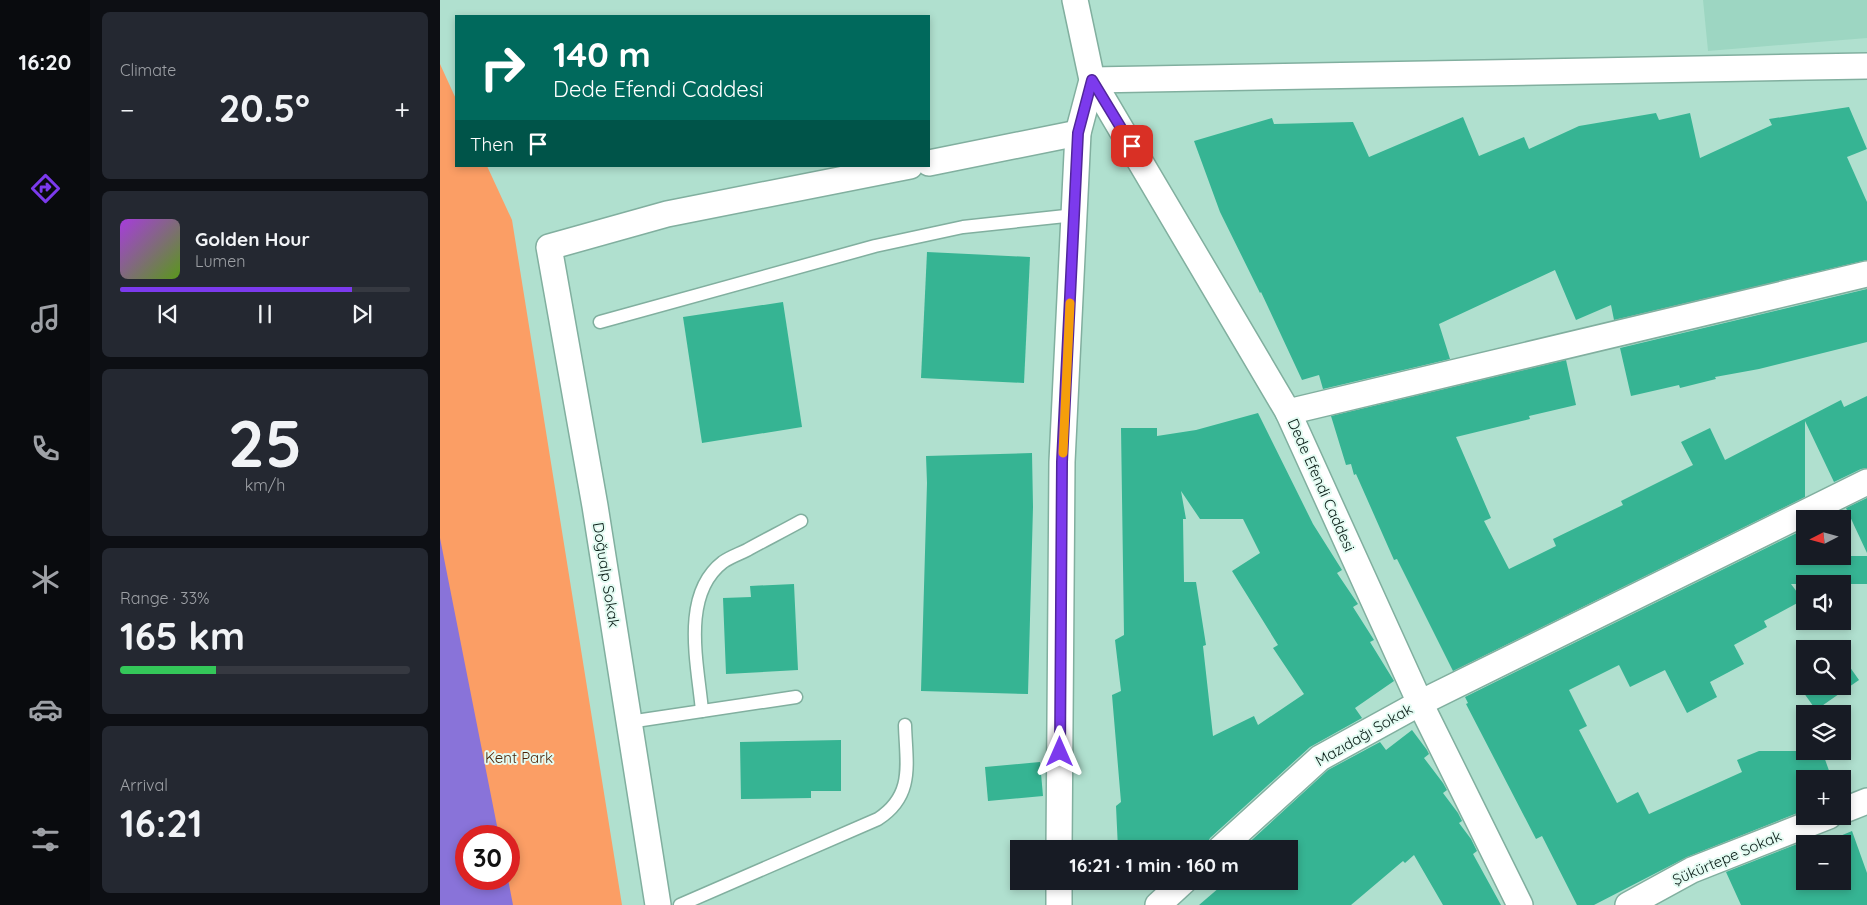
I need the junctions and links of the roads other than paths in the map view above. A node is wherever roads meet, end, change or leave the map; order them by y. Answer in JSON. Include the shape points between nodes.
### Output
{"nodes":[{"id":1,"x":1075,"y":0,"type":"edge"},
{"id":2,"x":1867,"y":66,"type":"edge"},
{"id":3,"x":1092,"y":80,"type":"junction"},
{"id":4,"x":1078,"y":133,"type":"junction"},
{"id":5,"x":930,"y":163,"type":"edge"},
{"id":6,"x":905,"y":167,"type":"edge"},
{"id":7,"x":1074,"y":215,"type":"junction"},
{"id":8,"x":1867,"y":274,"type":"edge"},
{"id":9,"x":600,"y":322,"type":"dead end"},
{"id":10,"x":1288,"y":412,"type":"junction"},
{"id":11,"x":1867,"y":482,"type":"edge"},
{"id":12,"x":801,"y":521,"type":"dead end"},
{"id":13,"x":796,"y":697,"type":"dead end"},
{"id":14,"x":1420,"y":703,"type":"junction"},
{"id":15,"x":702,"y":711,"type":"junction"},
{"id":16,"x":629,"y":722,"type":"junction"},
{"id":17,"x":904,"y":725,"type":"dead end"},
{"id":18,"x":1867,"y":801,"type":"edge"},
{"id":19,"x":1851,"y":807,"type":"edge"},
{"id":20,"x":1806,"y":825,"type":"edge"},
{"id":21,"x":1059,"y":840,"type":"edge"},
{"id":22,"x":1230,"y":840,"type":"edge"},
{"id":23,"x":1059,"y":890,"type":"edge"},
{"id":24,"x":1174,"y":890,"type":"edge"},
{"id":25,"x":658,"y":905,"type":"edge"},
{"id":26,"x":680,"y":905,"type":"edge"},
{"id":27,"x":1059,"y":905,"type":"edge"},
{"id":28,"x":1158,"y":905,"type":"edge"},
{"id":29,"x":1520,"y":905,"type":"edge"},
{"id":30,"x":1628,"y":905,"type":"edge"}],
"edges":[{"from":1,"to":3,"type":"street"},
{"from":2,"to":3,"type":"street"},
{"from":3,"to":4,"type":"street"},
{"from":3,"to":10,"type":"street","name":"Dede Efendi Caddesi"},
{"from":4,"to":5,"type":"street"},
{"from":4,"to":7,"type":"street"},
{"from":6,"to":16,"type":"street","name":"Doğualp Sokak","via":[[667,214],[550,247]]},
{"from":7,"to":9,"type":"lane","via":[[964,228],[876,246]]},
{"from":7,"to":21,"type":"street","via":[[1062,462]]},
{"from":8,"to":10,"type":"street"},
{"from":10,"to":14,"type":"street","name":"Dede Efendi Caddesi"},
{"from":11,"to":14,"type":"street","name":"Mazıdağı Sokak"},
{"from":12,"to":15,"type":"lane","via":[[723,562],[700,595],[694,634]]},
{"from":13,"to":15,"type":"lane"},
{"from":14,"to":22,"type":"street","name":"Mazıdağı Sokak","via":[[1320,758]]},
{"from":14,"to":29,"type":"street","name":"Dede Efendi Caddesi"},
{"from":15,"to":16,"type":"lane"},
{"from":16,"to":25,"type":"street","name":"Doğualp Sokak"},
{"from":17,"to":26,"type":"lane","via":[[904,787],[899,801],[890,811]]},
{"from":18,"to":19,"type":"street"},
{"from":20,"to":30,"type":"street","name":"Şükürtepe Sokak","via":[[1692,870]]},
{"from":23,"to":27,"type":"street"},
{"from":24,"to":28,"type":"street"}]}
